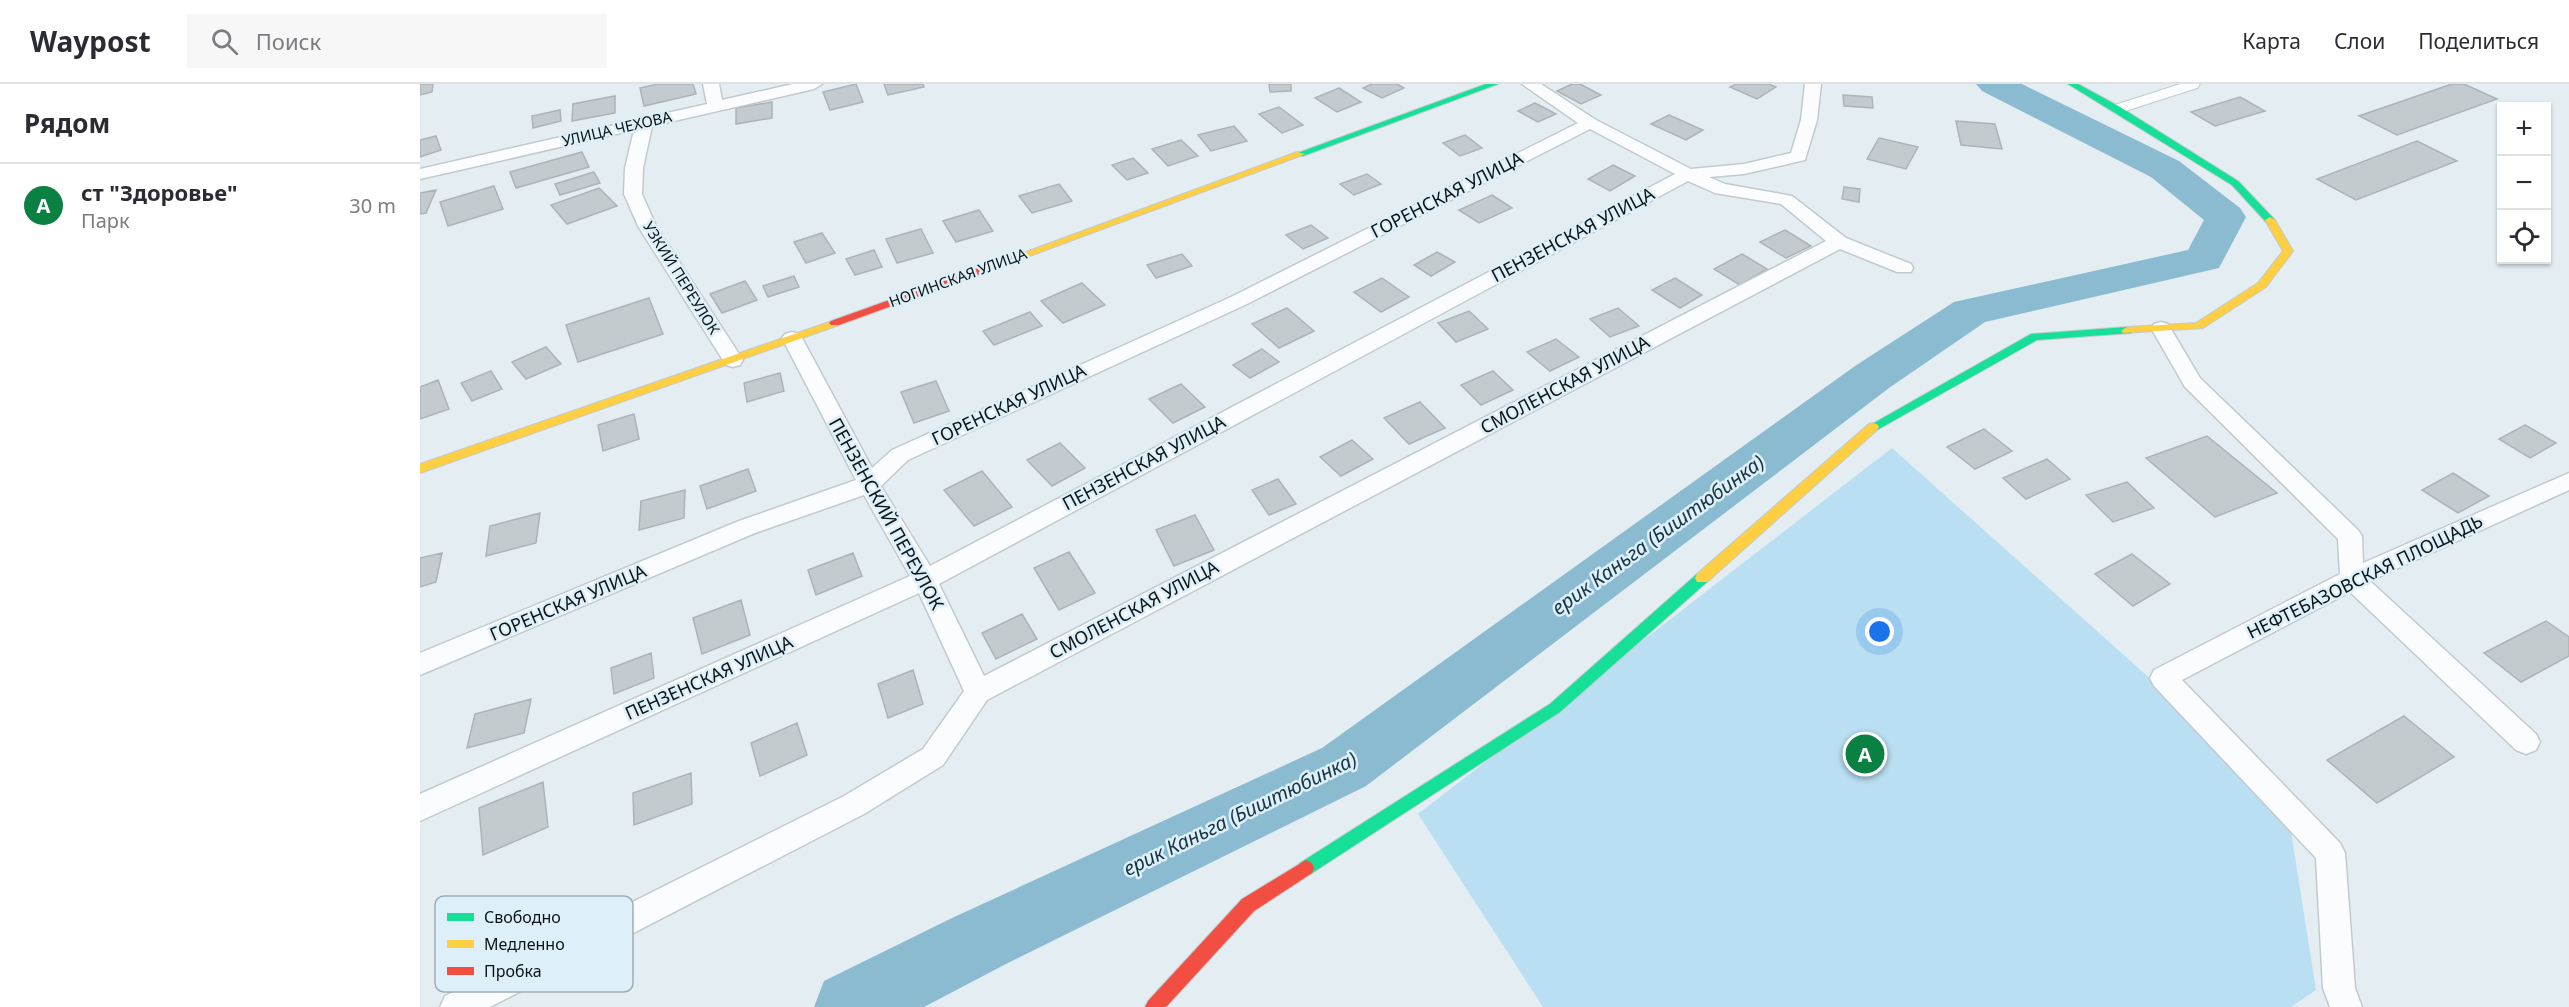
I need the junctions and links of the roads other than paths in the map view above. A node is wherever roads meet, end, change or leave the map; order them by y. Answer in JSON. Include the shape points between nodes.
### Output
{"nodes":[{"id":1,"x":711,"y":84,"type":"edge"},
{"id":2,"x":814,"y":84,"type":"edge"},
{"id":3,"x":1494,"y":84,"type":"edge"},
{"id":4,"x":1530,"y":84,"type":"edge"},
{"id":5,"x":1813,"y":84,"type":"edge"},
{"id":6,"x":2072,"y":84,"type":"edge"},
{"id":7,"x":2195,"y":84,"type":"edge"},
{"id":8,"x":716,"y":107,"type":"junction"},
{"id":9,"x":2118,"y":109,"type":"junction"},
{"id":10,"x":644,"y":123,"type":"junction"},
{"id":11,"x":1590,"y":123,"type":"junction"},
{"id":12,"x":420,"y":174,"type":"edge"},
{"id":13,"x":1688,"y":174,"type":"junction"},
{"id":14,"x":1839,"y":242,"type":"junction"},
{"id":15,"x":1904,"y":268,"type":"dead end"},
{"id":16,"x":2162,"y":328,"type":"junction"},
{"id":17,"x":792,"y":338,"type":"junction"},
{"id":18,"x":733,"y":360,"type":"junction"},
{"id":19,"x":420,"y":469,"type":"edge"},
{"id":20,"x":2569,"y":481,"type":"edge"},
{"id":21,"x":868,"y":484,"type":"junction"},
{"id":22,"x":2352,"y":579,"type":"junction"},
{"id":23,"x":925,"y":580,"type":"junction"},
{"id":24,"x":420,"y":663,"type":"edge"},
{"id":25,"x":978,"y":692,"type":"junction"},
{"id":26,"x":2526,"y":742,"type":"dead end"},
{"id":27,"x":420,"y":808,"type":"edge"},
{"id":28,"x":633,"y":917,"type":"edge"},
{"id":29,"x":486,"y":992,"type":"edge"},
{"id":30,"x":456,"y":1007,"type":"edge"},
{"id":31,"x":1154,"y":1007,"type":"edge"},
{"id":32,"x":2346,"y":1007,"type":"edge"}],
"edges":[{"from":1,"to":8,"type":"street"},
{"from":2,"to":8,"type":"street","name":"УЛИЦА ЧЕХОВА"},
{"from":3,"to":17,"type":"street","name":"НОГИНСКАЯ УЛИЦА"},
{"from":4,"to":11,"type":"street"},
{"from":5,"to":13,"type":"street","name":"ПЕНЗЕНСКАЯ УЛИЦА","via":[[1799,156],[1744,169]]},
{"from":6,"to":9,"type":"street"},
{"from":7,"to":9,"type":"lane"},
{"from":8,"to":10,"type":"street","name":"УЛИЦА ЧЕХОВА"},
{"from":9,"to":16,"type":"street","via":[[2235,183],[2268,217],[2288,251],[2262,285],[2199,326]]},
{"from":10,"to":12,"type":"street","name":"УЛИЦА ЧЕХОВА"},
{"from":10,"to":18,"type":"street","name":"УЗКИЙ ПЕРЕУЛОК","via":[[633,194],[647,226]]},
{"from":11,"to":13,"type":"street"},
{"from":11,"to":21,"type":"street","name":"ГОРЕНСКАЯ УЛИЦА","via":[[1238,301],[900,455]]},
{"from":13,"to":14,"type":"street","via":[[1721,189],[1786,200]]},
{"from":13,"to":23,"type":"street","name":"ПЕНЗЕНСКАЯ УЛИЦА"},
{"from":14,"to":15,"type":"street"},
{"from":14,"to":25,"type":"street","name":"СМОЛЕНСКАЯ УЛИЦА"},
{"from":16,"to":22,"type":"street","via":[[2192,382],[2350,536]]},
{"from":16,"to":31,"type":"street","via":[[2035,337],[1877,423],[1555,708],[1248,905]]},
{"from":17,"to":18,"type":"street","name":"НОГИНСКАЯ УЛИЦА"},
{"from":17,"to":21,"type":"street","name":"ПЕНЗЕНСКИЙ ПЕРЕУЛОК"},
{"from":18,"to":19,"type":"street","name":"НОГИНСКАЯ УЛИЦА"},
{"from":20,"to":22,"type":"street","name":"НЕФТЕБАЗОВСКАЯ ПЛОЩАДЬ"},
{"from":21,"to":23,"type":"street","name":"ПЕНЗЕНСКИЙ ПЕРЕУЛОК"},
{"from":21,"to":24,"type":"street","name":"ГОРЕНСКАЯ УЛИЦА","via":[[747,527]]},
{"from":22,"to":26,"type":"street"},
{"from":22,"to":32,"type":"street","name":"НЕФТЕБАЗОВСКАЯ ПЛОЩАДЬ","via":[[2163,678],[2330,853],[2339,988]]},
{"from":23,"to":25,"type":"street","name":"ПЕНЗЕНСКИЙ ПЕРЕУЛОК"},
{"from":23,"to":27,"type":"street","name":"ПЕНЗЕНСКАЯ УЛИЦА"},
{"from":25,"to":28,"type":"street","name":"СМОЛЕНСКАЯ УЛИЦА","via":[[933,757],[855,805]]},
{"from":29,"to":30,"type":"street","name":"СМОЛЕНСКАЯ УЛИЦА"}]}
